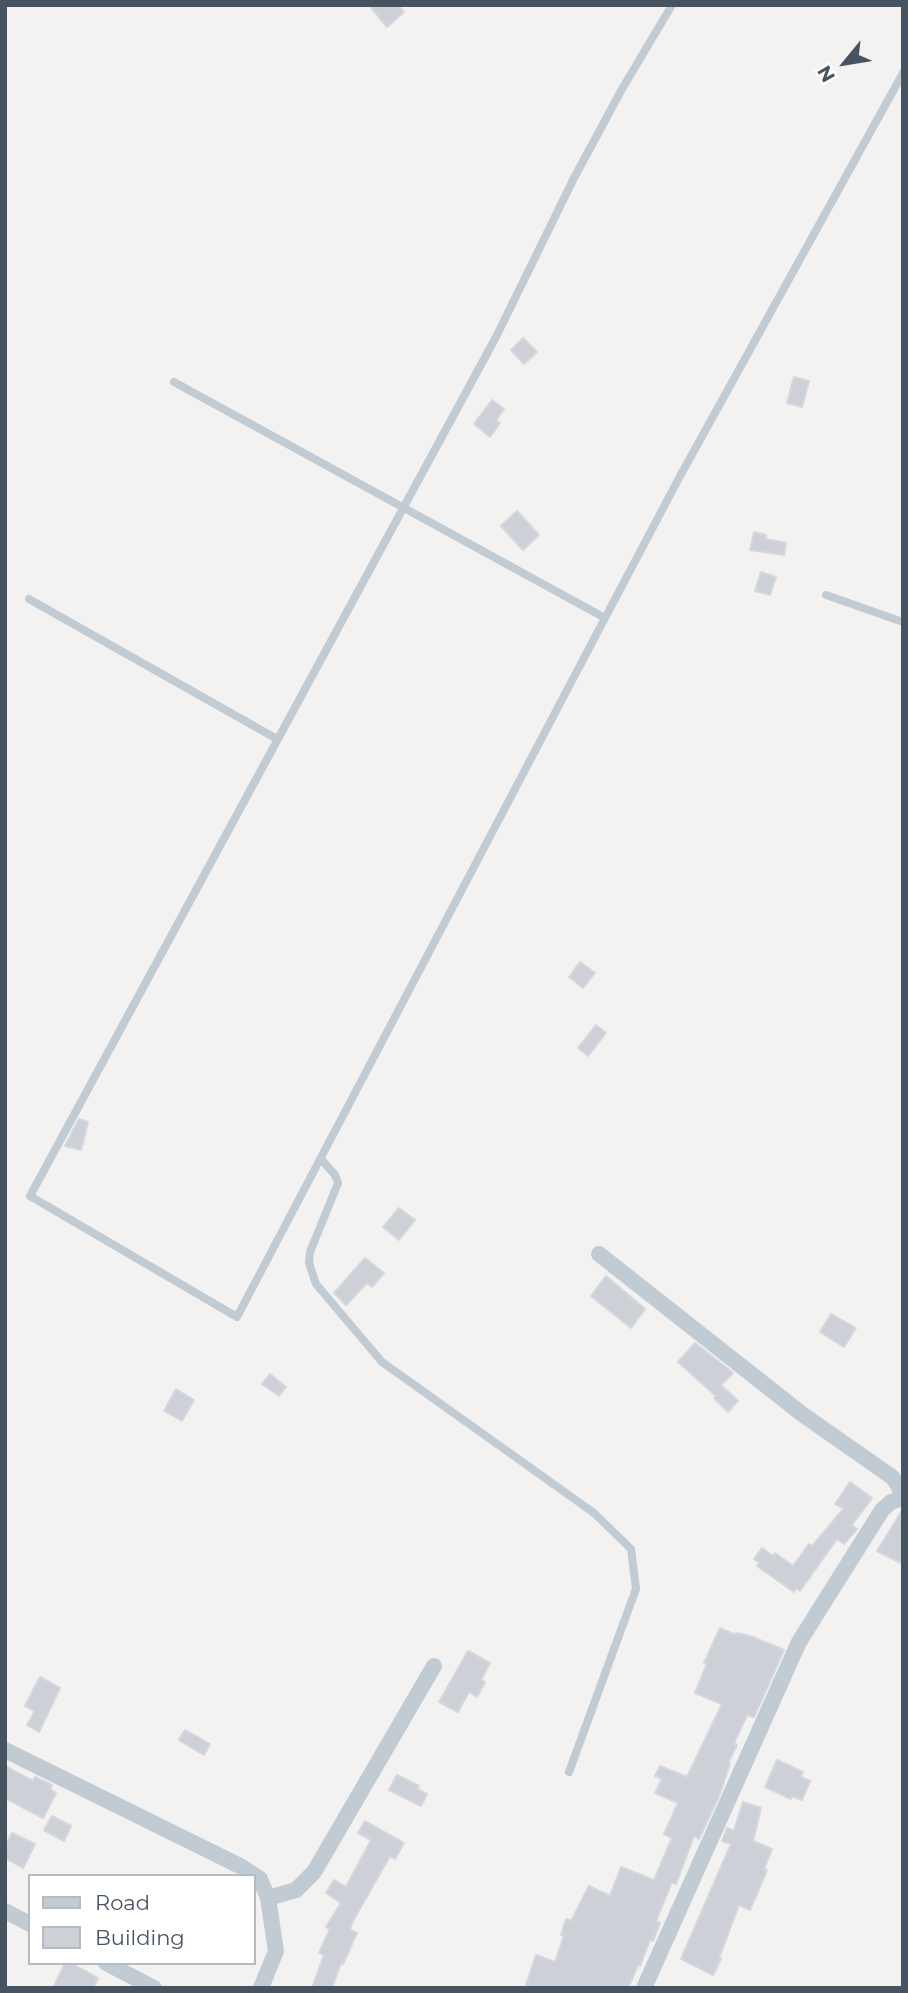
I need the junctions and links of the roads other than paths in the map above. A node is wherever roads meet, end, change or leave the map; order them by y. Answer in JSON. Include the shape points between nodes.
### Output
{"nodes":[{"id":1,"x":672,"y":5,"type":"edge"},
{"id":2,"x":903,"y":73,"type":"edge"},
{"id":3,"x":174,"y":382,"type":"dead end"},
{"id":4,"x":403,"y":506,"type":"junction"},
{"id":5,"x":826,"y":595,"type":"dead end"},
{"id":6,"x":29,"y":599,"type":"dead end"},
{"id":7,"x":605,"y":618,"type":"junction"},
{"id":8,"x":903,"y":622,"type":"edge"},
{"id":9,"x":277,"y":740,"type":"junction"},
{"id":10,"x":321,"y":1159,"type":"junction"},
{"id":11,"x":599,"y":1254,"type":"dead end"},
{"id":12,"x":903,"y":1498,"type":"edge"},
{"id":13,"x":434,"y":1666,"type":"dead end"},
{"id":14,"x":5,"y":1750,"type":"edge"},
{"id":15,"x":569,"y":1772,"type":"dead end"},
{"id":16,"x":252,"y":1874,"type":"edge"},
{"id":17,"x":256,"y":1876,"type":"edge"},
{"id":18,"x":268,"y":1898,"type":"junction"},
{"id":19,"x":5,"y":1911,"type":"edge"},
{"id":20,"x":28,"y":1923,"type":"edge"},
{"id":21,"x":110,"y":1965,"type":"edge"},
{"id":22,"x":154,"y":1988,"type":"edge"},
{"id":23,"x":261,"y":1988,"type":"edge"},
{"id":24,"x":644,"y":1988,"type":"edge"}],
"edges":[{"from":1,"to":4,"type":"lane","via":[[574,178],[496,337]]},
{"from":2,"to":7,"type":"lane"},
{"from":3,"to":4,"type":"lane"},
{"from":4,"to":7,"type":"lane"},
{"from":4,"to":9,"type":"lane"},
{"from":5,"to":8,"type":"lane"},
{"from":6,"to":9,"type":"lane"},
{"from":7,"to":10,"type":"lane"},
{"from":9,"to":10,"type":"lane","via":[[30,1196],[237,1317]]},
{"from":10,"to":15,"type":"lane","via":[[338,1183],[310,1252],[316,1284],[382,1362],[594,1513],[631,1549],[636,1589]]},
{"from":11,"to":12,"type":"street","via":[[802,1414],[892,1477]]},
{"from":12,"to":24,"type":"street","via":[[882,1510],[799,1642]]},
{"from":13,"to":18,"type":"street","via":[[314,1872],[296,1890]]},
{"from":14,"to":16,"type":"street"},
{"from":17,"to":18,"type":"street"},
{"from":18,"to":23,"type":"street","via":[[276,1951]]},
{"from":19,"to":20,"type":"street"},
{"from":21,"to":22,"type":"street"}]}
